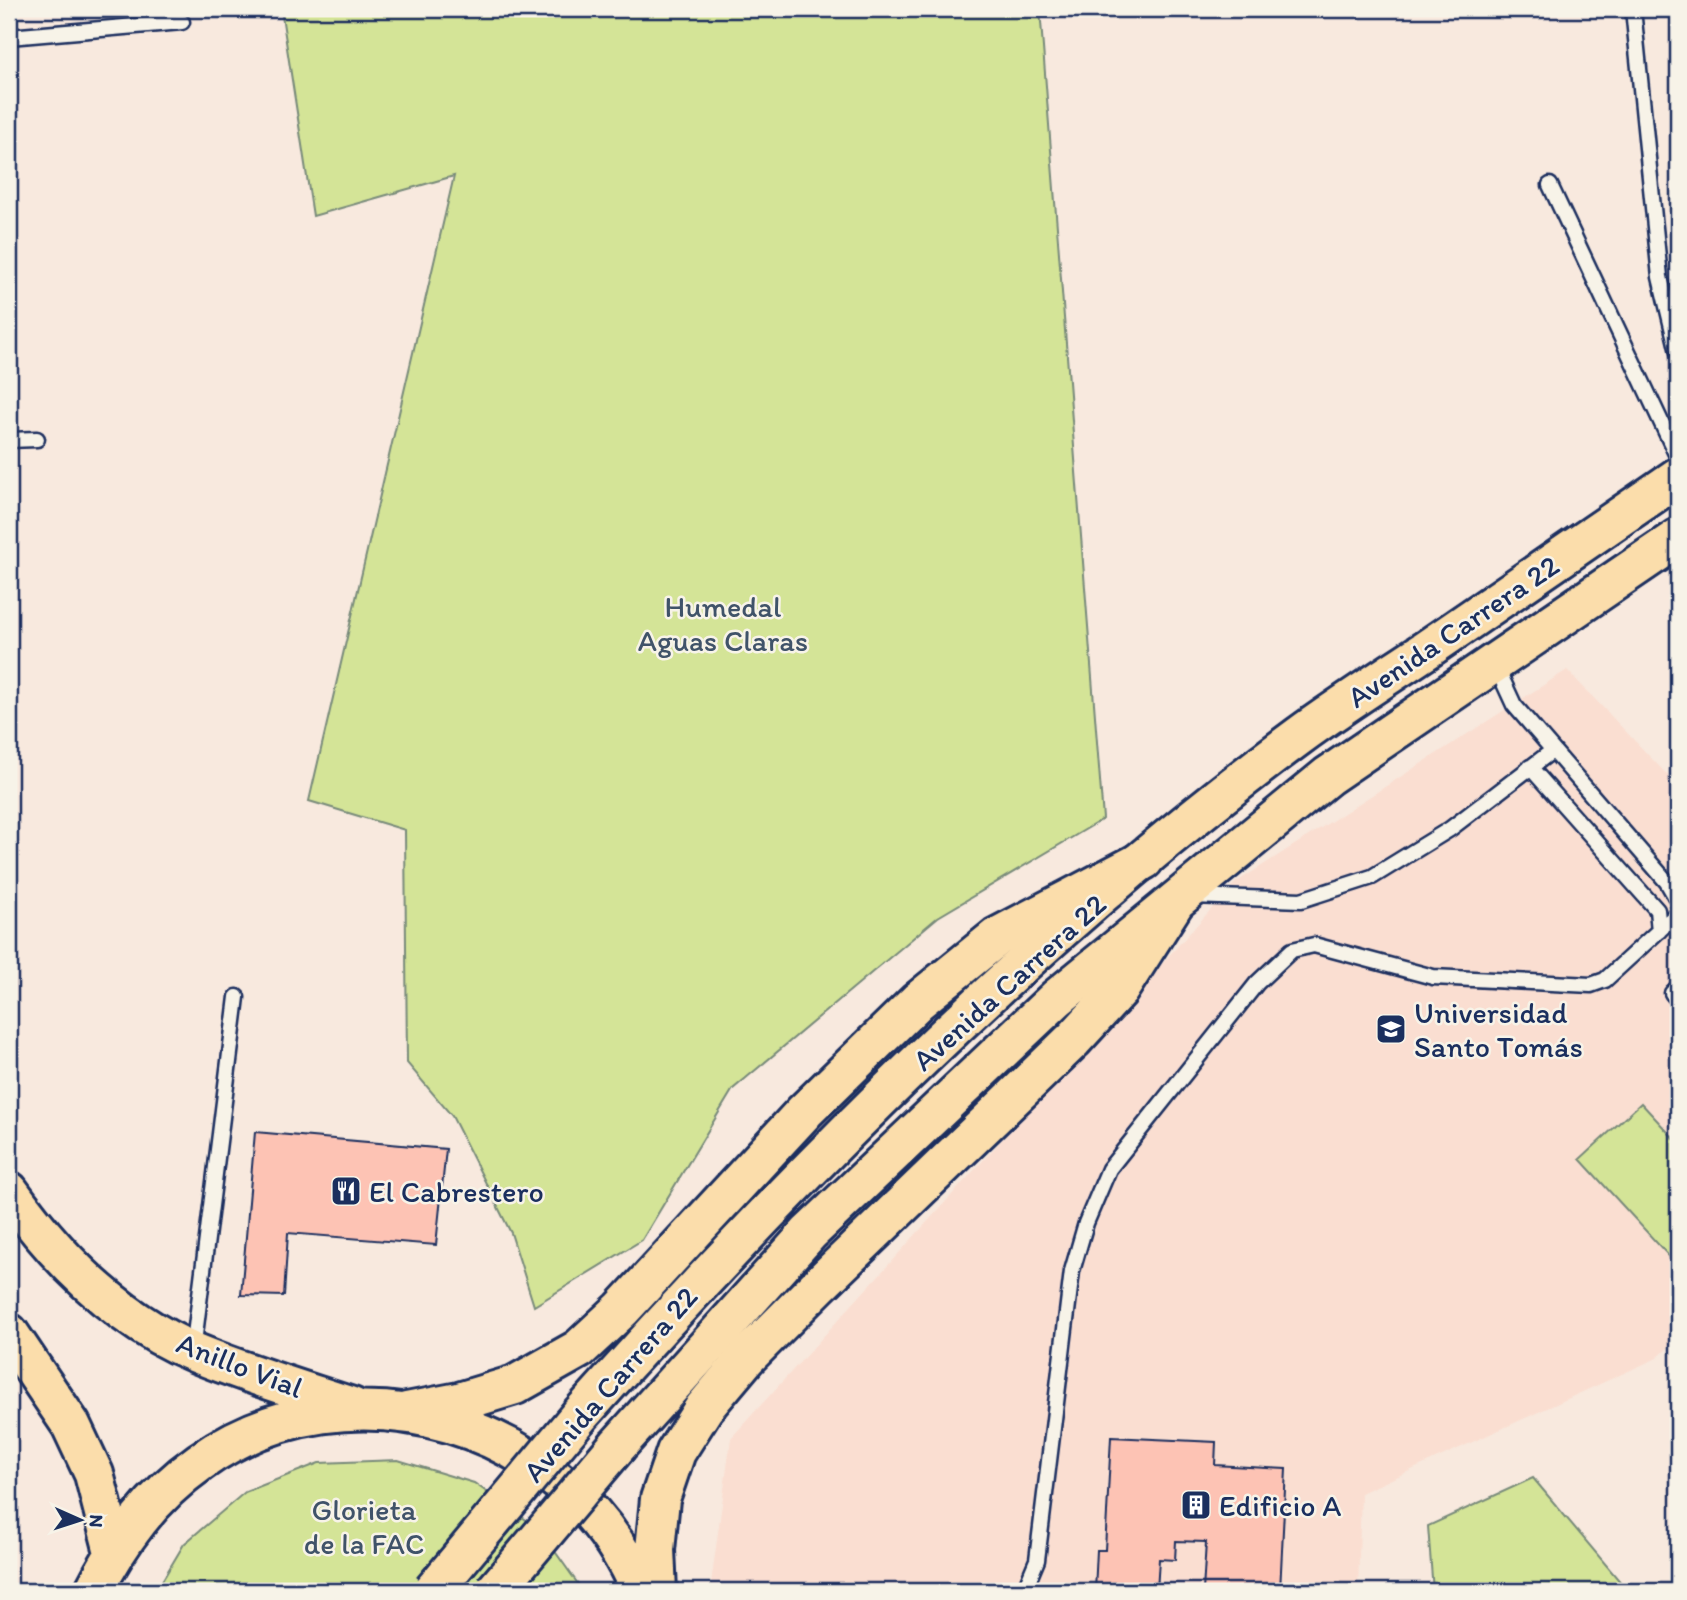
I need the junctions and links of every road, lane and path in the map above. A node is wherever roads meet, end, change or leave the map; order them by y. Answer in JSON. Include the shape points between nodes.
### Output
{"nodes":[{"id":1,"x":1633,"y":9,"type":"edge"},
{"id":2,"x":182,"y":22,"type":"dead end"},
{"id":3,"x":9,"y":37,"type":"edge"},
{"id":4,"x":1550,"y":185,"type":"dead end"},
{"id":5,"x":1678,"y":352,"type":"edge"},
{"id":6,"x":37,"y":439,"type":"dead end"},
{"id":7,"x":9,"y":440,"type":"edge"},
{"id":8,"x":1678,"y":458,"type":"edge"},
{"id":9,"x":1678,"y":477,"type":"edge"},
{"id":10,"x":1678,"y":538,"type":"edge"},
{"id":11,"x":1495,"y":663,"type":"junction"},
{"id":12,"x":1552,"y":751,"type":"junction"},
{"id":13,"x":1530,"y":767,"type":"junction"},
{"id":14,"x":1144,"y":860,"type":"junction"},
{"id":15,"x":1179,"y":900,"type":"junction"},
{"id":16,"x":1678,"y":901,"type":"edge"},
{"id":17,"x":1676,"y":920,"type":"edge"},
{"id":18,"x":1659,"y":931,"type":"junction"},
{"id":19,"x":1678,"y":987,"type":"edge"},
{"id":20,"x":237,"y":997,"type":"dead end"},
{"id":21,"x":1678,"y":1000,"type":"edge"},
{"id":22,"x":9,"y":1191,"type":"edge"},
{"id":23,"x":9,"y":1333,"type":"edge"},
{"id":24,"x":193,"y":1352,"type":"junction"},
{"id":25,"x":361,"y":1410,"type":"junction"},
{"id":26,"x":407,"y":1412,"type":"junction"},
{"id":27,"x":114,"y":1552,"type":"junction"},
{"id":28,"x":94,"y":1591,"type":"edge"},
{"id":29,"x":433,"y":1591,"type":"edge"},
{"id":30,"x":495,"y":1591,"type":"edge"},
{"id":31,"x":640,"y":1591,"type":"edge"},
{"id":32,"x":657,"y":1591,"type":"edge"},
{"id":33,"x":1024,"y":1591,"type":"edge"}],
"edges":[{"from":1,"to":5,"type":"lane","via":[[1660,277]]},
{"from":2,"to":3,"type":"lane"},
{"from":4,"to":8,"type":"lane"},
{"from":6,"to":7,"type":"lane"},
{"from":9,"to":14,"type":"main road","name":"Avenida Carrera 22","via":[[1299,736]]},
{"from":10,"to":11,"type":"main road","name":"Avenida Carrera 22"},
{"from":11,"to":12,"type":"lane","via":[[1514,705]]},
{"from":11,"to":15,"type":"main road","name":"Avenida Carrera 22","via":[[1328,776]]},
{"from":12,"to":13,"type":"lane"},
{"from":12,"to":16,"type":"lane","via":[[1667,882]]},
{"from":13,"to":15,"type":"lane","via":[[1450,830],[1372,877],[1301,900]]},
{"from":13,"to":18,"type":"lane","via":[[1657,911]]},
{"from":14,"to":26,"type":"main road","via":[[997,937],[918,1001],[579,1349],[515,1385]]},
{"from":14,"to":29,"type":"main road","name":"Avenida Carrera 22","bridge":true,"via":[[1012,976],[809,1170],[690,1292]]},
{"from":15,"to":30,"type":"main road","name":"Avenida Carrera 22","bridge":true,"via":[[1057,998],[809,1233],[618,1445]]},
{"from":15,"to":32,"type":"main road","via":[[1119,990],[1073,1040],[818,1285],[705,1408],[676,1452],[660,1499]]},
{"from":17,"to":18,"type":"lane"},
{"from":18,"to":33,"type":"lane","via":[[1605,980],[1591,985],[1433,977],[1314,945],[1292,950],[1256,982],[1109,1169],[1086,1223],[1072,1271],[1037,1560]]},
{"from":19,"to":21,"type":"lane","via":[[1672,993]]},
{"from":20,"to":24,"type":"lane"},
{"from":22,"to":24,"type":"main road","name":"Anillo Vial","via":[[37,1231],[84,1280],[136,1319]]},
{"from":23,"to":27,"type":"main road","via":[[71,1425],[94,1474]]},
{"from":24,"to":25,"type":"main road","name":"Anillo Vial"},
{"from":25,"to":26,"type":"main road"},
{"from":25,"to":27,"type":"main road","via":[[319,1413],[278,1424],[202,1460],[168,1486]]},
{"from":26,"to":31,"type":"main road","via":[[462,1425],[514,1448],[561,1481],[600,1522]]},
{"from":27,"to":28,"type":"main road"}]}
